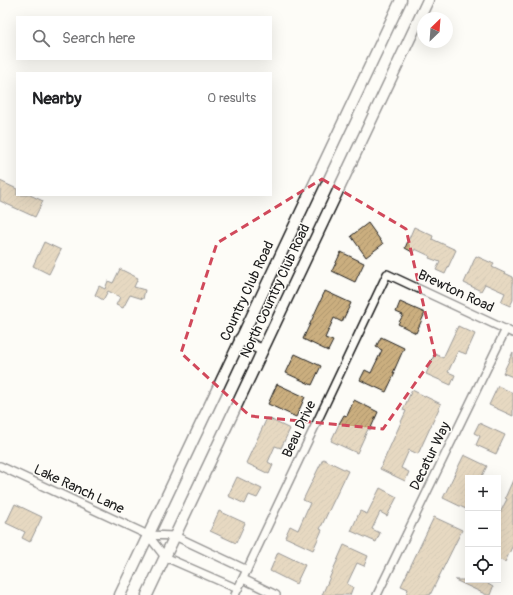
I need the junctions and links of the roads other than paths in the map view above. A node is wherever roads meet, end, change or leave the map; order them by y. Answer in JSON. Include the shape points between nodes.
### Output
{"nodes":[{"id":1,"x":401,"y":0,"type":"edge"},
{"id":2,"x":428,"y":0,"type":"edge"},
{"id":3,"x":387,"y":274,"type":"joint"},
{"id":4,"x":506,"y":329,"type":"junction"},
{"id":5,"x":513,"y":333,"type":"edge"},
{"id":6,"x":240,"y":339,"type":"junction"},
{"id":7,"x":262,"y":350,"type":"junction"},
{"id":8,"x":0,"y":466,"type":"edge"},
{"id":9,"x":148,"y":535,"type":"junction"},
{"id":10,"x":175,"y":536,"type":"junction"},
{"id":11,"x":165,"y":556,"type":"junction"},
{"id":12,"x":247,"y":570,"type":"junction"},
{"id":13,"x":242,"y":579,"type":"junction"},
{"id":14,"x":236,"y":592,"type":"edge"},
{"id":15,"x":120,"y":595,"type":"edge"},
{"id":16,"x":147,"y":595,"type":"edge"},
{"id":17,"x":276,"y":595,"type":"edge"},
{"id":18,"x":377,"y":595,"type":"edge"}],
"edges":[{"from":1,"to":6,"type":"main road","name":"Country Club Road"},
{"from":2,"to":7,"type":"main road","name":"North Country Club Road"},
{"from":3,"to":4,"type":"street","name":"Brewton Road"},
{"from":3,"to":12,"type":"street","name":"Beau Drive"},
{"from":4,"to":5,"type":"street","name":"Brewton Road"},
{"from":4,"to":18,"type":"street","name":"Decatur Way"},
{"from":6,"to":7,"type":"main road"},
{"from":6,"to":9,"type":"main road","name":"Country Club Road"},
{"from":7,"to":10,"type":"main road","name":"North Country Club Road"},
{"from":8,"to":9,"type":"street","name":"Lake Ranch Lane"},
{"from":9,"to":10,"type":"street"},
{"from":9,"to":11,"type":"street"},
{"from":9,"to":15,"type":"main road","name":"Country Club Road"},
{"from":10,"to":11,"type":"main road","name":"North Country Club Road"},
{"from":10,"to":12,"type":"street"},
{"from":11,"to":14,"type":"street"},
{"from":11,"to":16,"type":"main road","name":"North Country Club Road"},
{"from":12,"to":13,"type":"street","name":"Beau Drive"},
{"from":13,"to":14,"type":"street","name":"Beau Drive"},
{"from":13,"to":17,"type":"street"}]}
